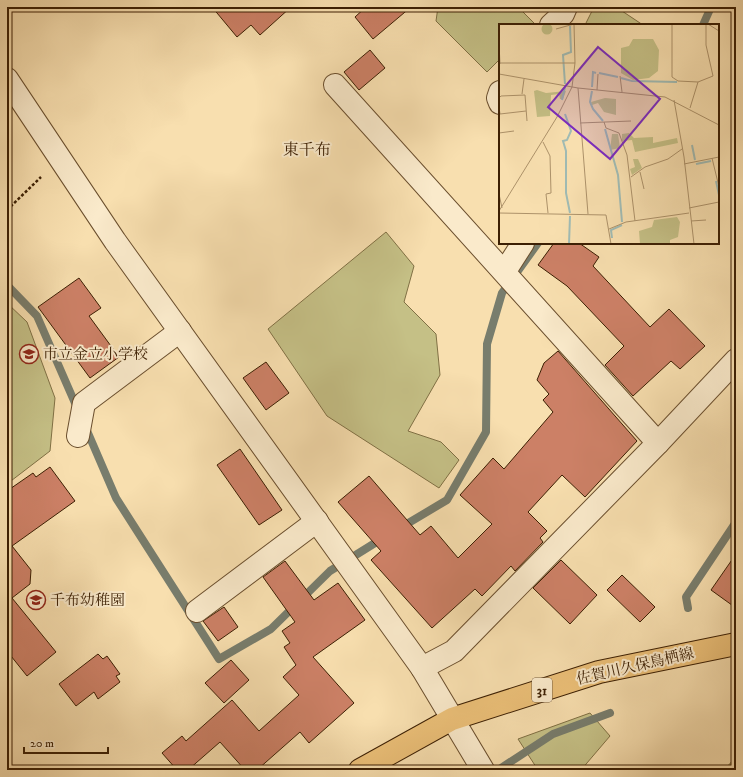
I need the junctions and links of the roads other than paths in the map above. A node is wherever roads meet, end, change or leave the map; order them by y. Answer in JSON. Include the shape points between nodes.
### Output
{"nodes":[{"id":1,"x":566,"y":7,"type":"edge"},
{"id":2,"x":552,"y":24,"type":"edge"},
{"id":3,"x":7,"y":79,"type":"edge"},
{"id":4,"x":335,"y":85,"type":"dead end"},
{"id":5,"x":522,"y":244,"type":"edge"},
{"id":6,"x":505,"y":271,"type":"junction"},
{"id":7,"x":180,"y":331,"type":"junction"},
{"id":8,"x":736,"y":360,"type":"edge"},
{"id":9,"x":78,"y":436,"type":"dead end"},
{"id":10,"x":658,"y":443,"type":"junction"},
{"id":11,"x":316,"y":521,"type":"junction"},
{"id":12,"x":197,"y":610,"type":"dead end"},
{"id":13,"x":736,"y":644,"type":"edge"},
{"id":14,"x":422,"y":668,"type":"junction"},
{"id":15,"x":452,"y":719,"type":"junction"},
{"id":16,"x":482,"y":769,"type":"edge"},
{"id":17,"x":360,"y":770,"type":"edge"}],
"edges":[{"from":1,"to":2,"type":"street","via":[[563,14]]},
{"from":3,"to":7,"type":"street","via":[[115,241]]},
{"from":4,"to":6,"type":"street"},
{"from":5,"to":6,"type":"street"},
{"from":6,"to":10,"type":"street"},
{"from":7,"to":9,"type":"street","via":[[84,403]]},
{"from":7,"to":11,"type":"street"},
{"from":8,"to":10,"type":"street"},
{"from":10,"to":14,"type":"street","via":[[454,651]]},
{"from":11,"to":12,"type":"street"},
{"from":11,"to":14,"type":"street"},
{"from":13,"to":15,"type":"main road","name":"佐賀川久保鳥栖線","number":"31","via":[[599,672]]},
{"from":14,"to":15,"type":"street"},
{"from":15,"to":16,"type":"street"},
{"from":15,"to":17,"type":"main road","name":"佐賀川久保鳥栖線","number":"31"}]}
